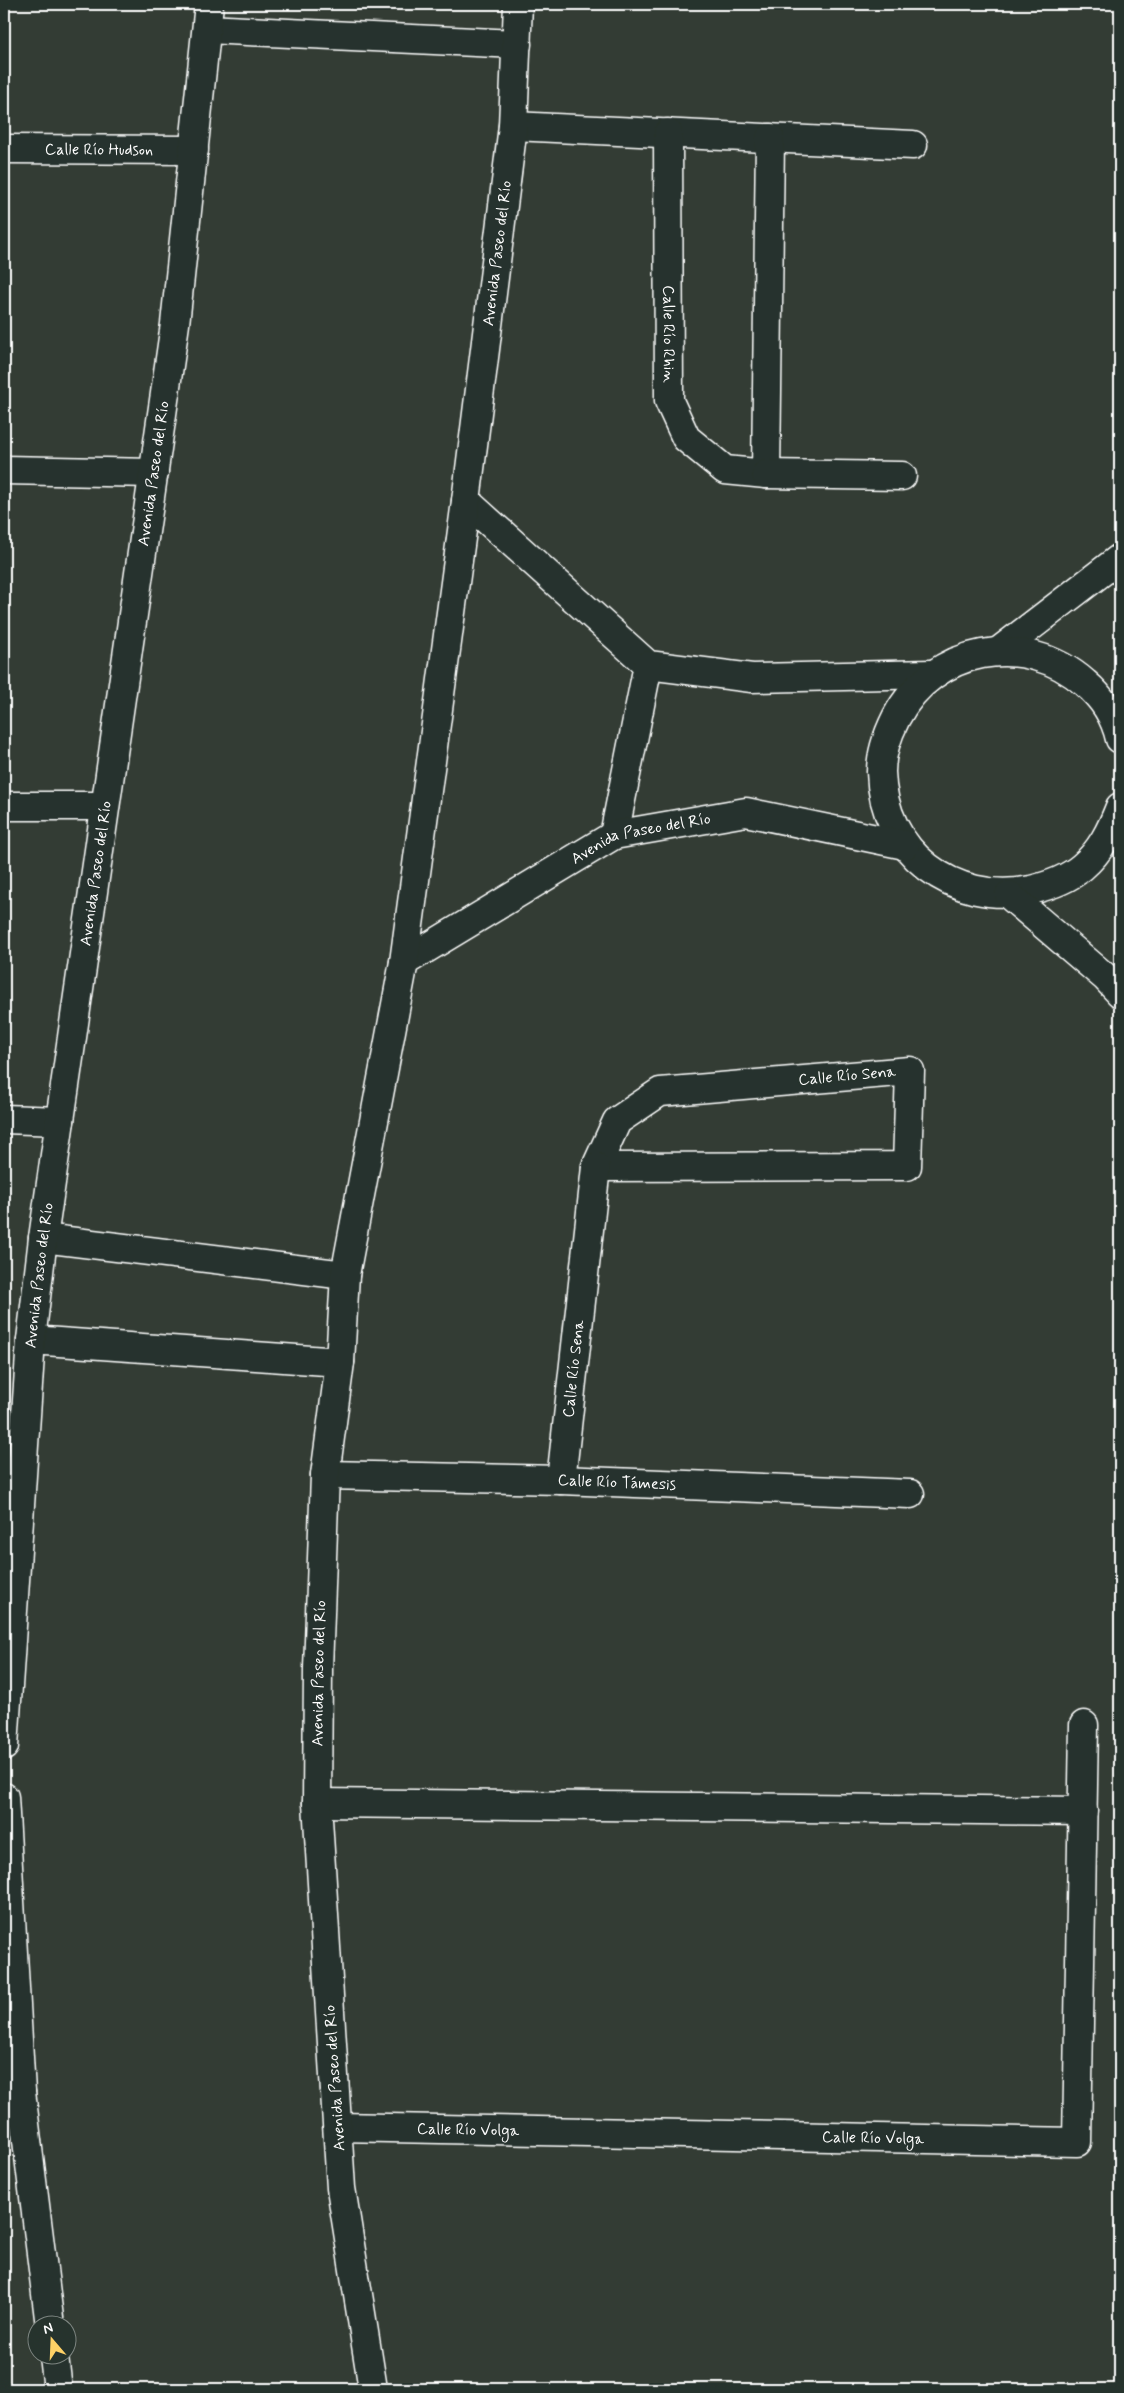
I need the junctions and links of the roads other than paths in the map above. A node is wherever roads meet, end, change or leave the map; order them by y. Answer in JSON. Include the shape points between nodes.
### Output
{"nodes":[{"id":1,"x":518,"y":4,"type":"edge"},
{"id":2,"x":208,"y":16,"type":"edge"},
{"id":3,"x":517,"y":44,"type":"junction"},
{"id":4,"x":514,"y":126,"type":"junction"},
{"id":5,"x":668,"y":133,"type":"junction"},
{"id":6,"x":770,"y":138,"type":"junction"},
{"id":7,"x":913,"y":145,"type":"dead end"},
{"id":8,"x":4,"y":149,"type":"edge"},
{"id":9,"x":194,"y":150,"type":"junction"},
{"id":10,"x":4,"y":470,"type":"edge"},
{"id":11,"x":154,"y":473,"type":"junction"},
{"id":12,"x":766,"y":474,"type":"junction"},
{"id":13,"x":902,"y":476,"type":"dead end"},
{"id":14,"x":466,"y":501,"type":"junction"},
{"id":15,"x":1120,"y":558,"type":"edge"},
{"id":16,"x":999,"y":651,"type":"junction"},
{"id":17,"x":648,"y":665,"type":"junction"},
{"id":18,"x":932,"y":674,"type":"junction"},
{"id":19,"x":1120,"y":739,"type":"edge"},
{"id":20,"x":4,"y":806,"type":"edge"},
{"id":21,"x":105,"y":806,"type":"junction"},
{"id":22,"x":1120,"y":807,"type":"edge"},
{"id":23,"x":614,"y":835,"type":"junction"},
{"id":24,"x":904,"y":845,"type":"junction"},
{"id":25,"x":1009,"y":894,"type":"junction"},
{"id":26,"x":404,"y":962,"type":"junction"},
{"id":27,"x":1120,"y":993,"type":"edge"},
{"id":28,"x":4,"y":1120,"type":"edge"},
{"id":29,"x":60,"y":1121,"type":"junction"},
{"id":30,"x":596,"y":1167,"type":"junction"},
{"id":31,"x":43,"y":1238,"type":"junction"},
{"id":32,"x":345,"y":1275,"type":"junction"},
{"id":33,"x":31,"y":1340,"type":"junction"},
{"id":34,"x":340,"y":1362,"type":"junction"},
{"id":35,"x":14,"y":1468,"type":"edge"},
{"id":36,"x":325,"y":1475,"type":"junction"},
{"id":37,"x":561,"y":1480,"type":"junction"},
{"id":38,"x":910,"y":1494,"type":"dead end"},
{"id":39,"x":1084,"y":1725,"type":"dead end"},
{"id":40,"x":4,"y":1746,"type":"edge"},
{"id":41,"x":4,"y":1797,"type":"edge"},
{"id":42,"x":318,"y":1803,"type":"junction"},
{"id":43,"x":1082,"y":1810,"type":"junction"},
{"id":44,"x":13,"y":2093,"type":"edge"},
{"id":45,"x":338,"y":2127,"type":"junction"},
{"id":46,"x":48,"y":2316,"type":"edge"},
{"id":47,"x":55,"y":2366,"type":"edge"},
{"id":48,"x":58,"y":2389,"type":"edge"},
{"id":49,"x":373,"y":2389,"type":"edge"}],
"edges":[{"from":1,"to":3,"type":"street","name":"Avenida Paseo del Río"},
{"from":2,"to":3,"type":"street"},
{"from":2,"to":9,"type":"street","name":"Avenida Paseo del Río"},
{"from":3,"to":4,"type":"street","name":"Avenida Paseo del Río"},
{"from":4,"to":5,"type":"street"},
{"from":4,"to":14,"type":"street","name":"Avenida Paseo del Río"},
{"from":5,"to":6,"type":"street"},
{"from":5,"to":12,"type":"street","name":"Calle Río Rhin","via":[[669,401],[686,438],[725,470]]},
{"from":6,"to":7,"type":"street"},
{"from":6,"to":12,"type":"street"},
{"from":8,"to":9,"type":"street","name":"Calle Río Hudson"},
{"from":9,"to":11,"type":"street","name":"Avenida Paseo del Río","via":[[175,324]]},
{"from":10,"to":11,"type":"street"},
{"from":11,"to":21,"type":"street","name":"Avenida Paseo del Río"},
{"from":12,"to":13,"type":"street","name":"Calle Río Rhin"},
{"from":14,"to":17,"type":"street"},
{"from":14,"to":26,"type":"street","name":"Avenida Paseo del Río"},
{"from":15,"to":16,"type":"street"},
{"from":16,"to":18,"type":"street","via":[[964,658]]},
{"from":16,"to":19,"type":"street","via":[[1035,655],[1070,670],[1099,695],[1118,728]]},
{"from":17,"to":18,"type":"street","via":[[752,678]]},
{"from":17,"to":23,"type":"street"},
{"from":18,"to":24,"type":"street","via":[[906,700],[888,734],[881,772],[887,810]]},
{"from":20,"to":21,"type":"street"},
{"from":21,"to":29,"type":"street","name":"Avenida Paseo del Río"},
{"from":22,"to":25,"type":"street","via":[[1106,839],[1081,867],[1048,886]]},
{"from":23,"to":24,"type":"street","name":"Avenida Paseo del Río","via":[[746,812]]},
{"from":23,"to":26,"type":"street","name":"Avenida Paseo del Río"},
{"from":24,"to":25,"type":"street","via":[[934,873],[969,890]]},
{"from":25,"to":27,"type":"street"},
{"from":26,"to":32,"type":"street","name":"Avenida Paseo del Río"},
{"from":28,"to":29,"type":"street"},
{"from":29,"to":31,"type":"street","name":"Avenida Paseo del Río"},
{"from":30,"to":30,"type":"street","name":"Calle Río Sena","via":[[617,1121],[660,1092],[910,1070],[907,1166]]},
{"from":30,"to":37,"type":"street","name":"Calle Río Sena"},
{"from":31,"to":32,"type":"street"},
{"from":31,"to":33,"type":"street","name":"Avenida Paseo del Río"},
{"from":32,"to":34,"type":"street","name":"Avenida Paseo del Río"},
{"from":33,"to":34,"type":"street"},
{"from":33,"to":35,"type":"street","name":"Avenida Paseo del Río"},
{"from":34,"to":36,"type":"street","name":"Avenida Paseo del Río"},
{"from":35,"to":40,"type":"street","name":"Avenida Paseo del Río"},
{"from":36,"to":37,"type":"street","name":"Calle Río Támesis"},
{"from":36,"to":42,"type":"street","name":"Avenida Paseo del Río","via":[[318,1669]]},
{"from":37,"to":38,"type":"street","name":"Calle Río Támesis"},
{"from":39,"to":43,"type":"street","name":"Calle Río Volga"},
{"from":41,"to":44,"type":"street"},
{"from":42,"to":43,"type":"street"},
{"from":42,"to":45,"type":"street","name":"Avenida Paseo del Río"},
{"from":43,"to":45,"type":"street","name":"Calle Río Volga","via":[[1077,2142]]},
{"from":44,"to":46,"type":"street"},
{"from":45,"to":49,"type":"street","name":"Avenida Paseo del Río","via":[[342,2188]]},
{"from":47,"to":48,"type":"street"}]}
